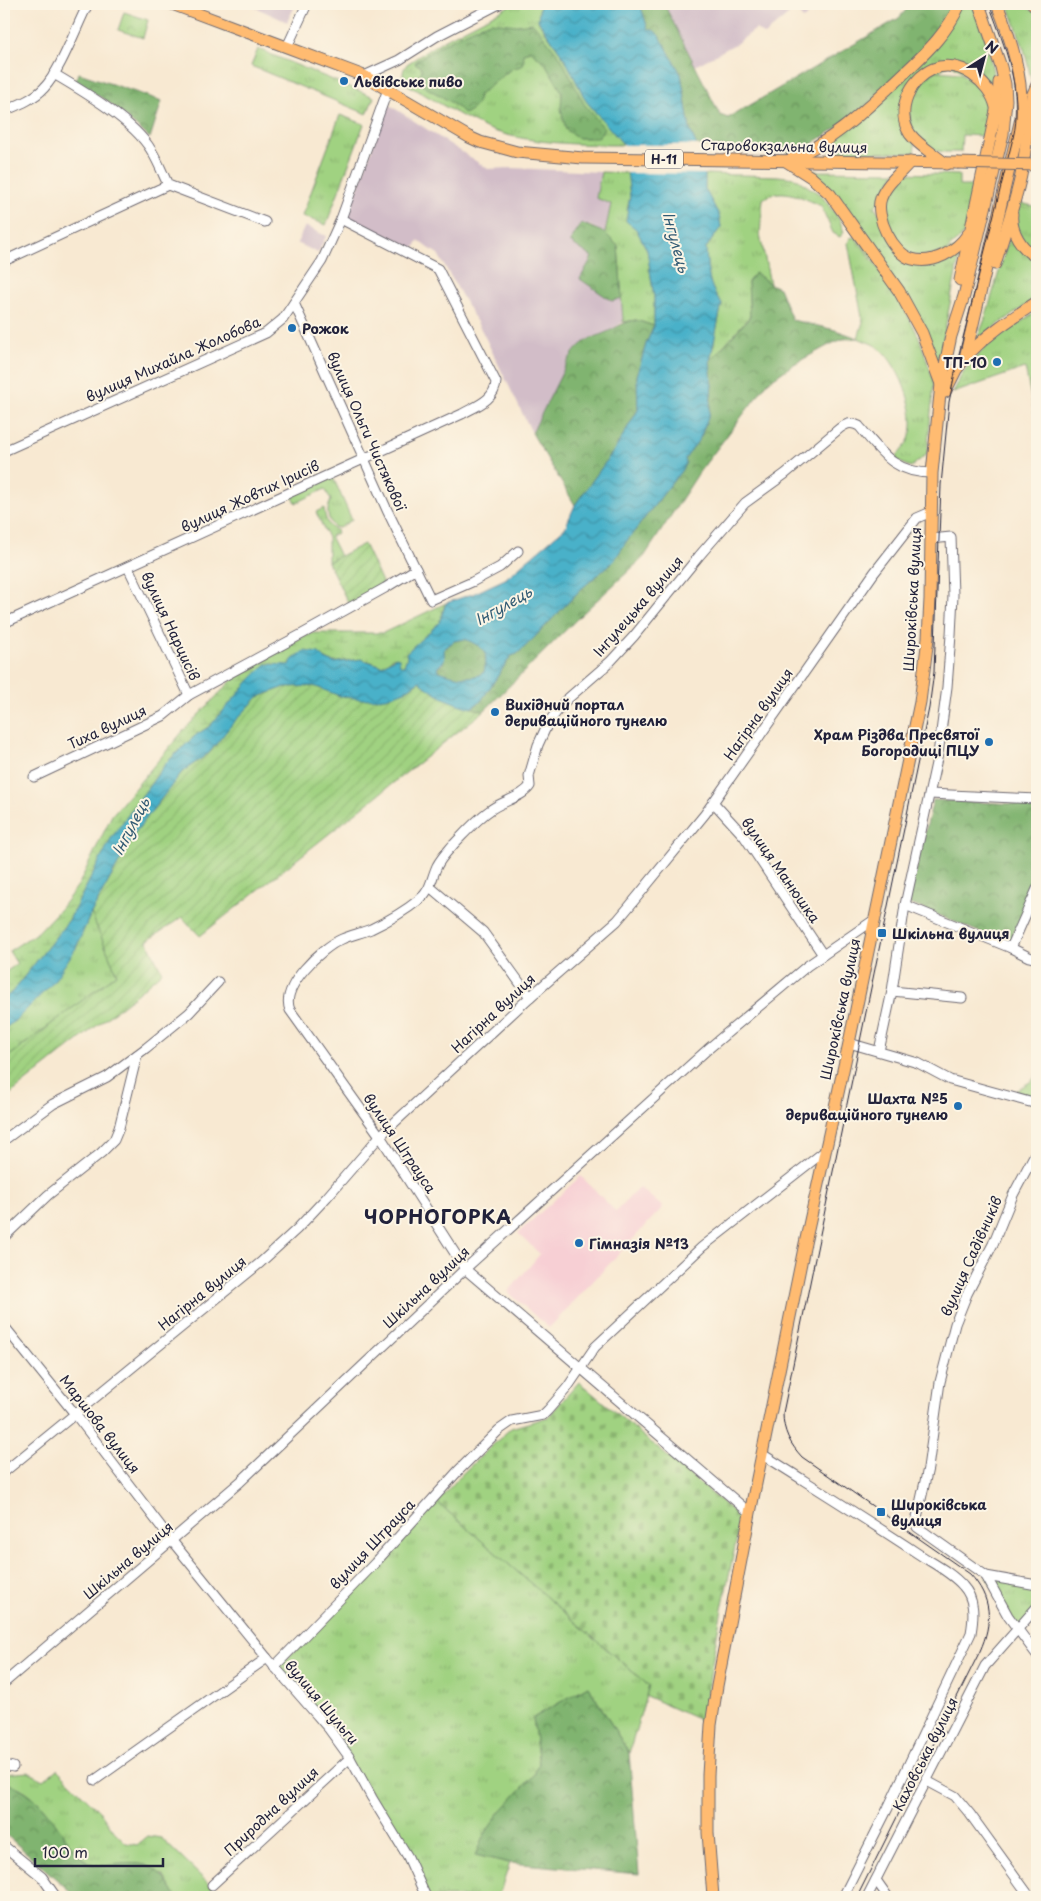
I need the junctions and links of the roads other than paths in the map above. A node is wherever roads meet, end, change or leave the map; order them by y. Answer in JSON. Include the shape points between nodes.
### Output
{"nodes":[{"id":1,"x":88,"y":4,"type":"edge"},
{"id":2,"x":172,"y":4,"type":"edge"},
{"id":3,"x":307,"y":4,"type":"edge"},
{"id":4,"x":499,"y":4,"type":"edge"},
{"id":5,"x":960,"y":4,"type":"edge"},
{"id":6,"x":979,"y":4,"type":"edge"},
{"id":7,"x":997,"y":4,"type":"edge"},
{"id":8,"x":1033,"y":4,"type":"edge"},
{"id":9,"x":1037,"y":7,"type":"edge"},
{"id":10,"x":485,"y":8,"type":"edge"},
{"id":11,"x":287,"y":47,"type":"junction"},
{"id":12,"x":994,"y":48,"type":"junction"},
{"id":13,"x":1014,"y":53,"type":"junction"},
{"id":14,"x":54,"y":74,"type":"junction"},
{"id":15,"x":364,"y":76,"type":"junction"},
{"id":16,"x":1037,"y":85,"type":"edge"},
{"id":17,"x":388,"y":89,"type":"junction"},
{"id":18,"x":996,"y":110,"type":"junction"},
{"id":19,"x":4,"y":111,"type":"edge"},
{"id":20,"x":1028,"y":126,"type":"junction"},
{"id":21,"x":786,"y":161,"type":"junction"},
{"id":22,"x":910,"y":162,"type":"junction"},
{"id":23,"x":951,"y":164,"type":"junction"},
{"id":24,"x":1037,"y":165,"type":"edge"},
{"id":25,"x":168,"y":186,"type":"junction"},
{"id":26,"x":1015,"y":197,"type":"junction"},
{"id":27,"x":342,"y":219,"type":"junction"},
{"id":28,"x":266,"y":222,"type":"dead end"},
{"id":29,"x":970,"y":230,"type":"junction"},
{"id":30,"x":1037,"y":258,"type":"edge"},
{"id":31,"x":4,"y":261,"type":"edge"},
{"id":32,"x":1037,"y":302,"type":"edge"},
{"id":33,"x":294,"y":303,"type":"junction"},
{"id":34,"x":951,"y":336,"type":"junction"},
{"id":35,"x":970,"y":340,"type":"junction"},
{"id":36,"x":965,"y":358,"type":"junction"},
{"id":37,"x":941,"y":384,"type":"junction"},
{"id":38,"x":937,"y":420,"type":"junction"},
{"id":39,"x":4,"y":451,"type":"edge"},
{"id":40,"x":364,"y":458,"type":"junction"},
{"id":41,"x":932,"y":473,"type":"junction"},
{"id":42,"x":931,"y":512,"type":"junction"},
{"id":43,"x":931,"y":539,"type":"junction"},
{"id":44,"x":518,"y":551,"type":"dead end"},
{"id":45,"x":128,"y":568,"type":"junction"},
{"id":46,"x":416,"y":569,"type":"junction"},
{"id":47,"x":4,"y":623,"type":"edge"},
{"id":48,"x":188,"y":696,"type":"junction"},
{"id":49,"x":34,"y":777,"type":"dead end"},
{"id":50,"x":930,"y":794,"type":"junction"},
{"id":51,"x":1037,"y":799,"type":"edge"},
{"id":52,"x":713,"y":802,"type":"junction"},
{"id":53,"x":430,"y":887,"type":"junction"},
{"id":54,"x":1037,"y":889,"type":"edge"},
{"id":55,"x":905,"y":905,"type":"junction"},
{"id":56,"x":874,"y":920,"type":"junction"},
{"id":57,"x":1011,"y":948,"type":"junction"},
{"id":58,"x":823,"y":955,"type":"junction"},
{"id":59,"x":1037,"y":959,"type":"edge"},
{"id":60,"x":218,"y":982,"type":"dead end"},
{"id":61,"x":892,"y":991,"type":"junction"},
{"id":62,"x":530,"y":997,"type":"junction"},
{"id":63,"x":962,"y":998,"type":"dead end"},
{"id":64,"x":290,"y":1010,"type":"joint"},
{"id":65,"x":849,"y":1043,"type":"junction"},
{"id":66,"x":879,"y":1051,"type":"junction"},
{"id":67,"x":137,"y":1055,"type":"junction"},
{"id":68,"x":1037,"y":1104,"type":"edge"},
{"id":69,"x":380,"y":1136,"type":"junction"},
{"id":70,"x":4,"y":1140,"type":"edge"},
{"id":71,"x":1037,"y":1150,"type":"edge"},
{"id":72,"x":825,"y":1151,"type":"junction"},
{"id":73,"x":4,"y":1237,"type":"edge"},
{"id":74,"x":465,"y":1269,"type":"junction"},
{"id":75,"x":4,"y":1326,"type":"edge"},
{"id":76,"x":580,"y":1367,"type":"junction"},
{"id":77,"x":75,"y":1414,"type":"junction"},
{"id":78,"x":762,"y":1454,"type":"junction"},
{"id":79,"x":4,"y":1472,"type":"edge"},
{"id":80,"x":750,"y":1513,"type":"junction"},
{"id":81,"x":172,"y":1541,"type":"junction"},
{"id":82,"x":986,"y":1576,"type":"junction"},
{"id":83,"x":1037,"y":1584,"type":"edge"},
{"id":84,"x":1037,"y":1607,"type":"edge"},
{"id":85,"x":1018,"y":1629,"type":"junction"},
{"id":86,"x":1037,"y":1655,"type":"edge"},
{"id":87,"x":267,"y":1658,"type":"junction"},
{"id":88,"x":274,"y":1667,"type":"junction"},
{"id":89,"x":4,"y":1683,"type":"edge"},
{"id":90,"x":350,"y":1758,"type":"junction"},
{"id":91,"x":4,"y":1765,"type":"edge"},
{"id":92,"x":13,"y":1767,"type":"dead end"},
{"id":93,"x":95,"y":1780,"type":"dead end"},
{"id":94,"x":927,"y":1781,"type":"junction"},
{"id":95,"x":4,"y":1846,"type":"edge"},
{"id":96,"x":876,"y":1880,"type":"junction"},
{"id":97,"x":212,"y":1885,"type":"dead end"},
{"id":98,"x":56,"y":1897,"type":"edge"},
{"id":99,"x":426,"y":1897,"type":"edge"},
{"id":100,"x":713,"y":1897,"type":"edge"},
{"id":101,"x":843,"y":1897,"type":"edge"},
{"id":102,"x":867,"y":1897,"type":"edge"},
{"id":103,"x":888,"y":1897,"type":"edge"},
{"id":104,"x":1030,"y":1897,"type":"edge"}],
"edges":[{"from":1,"to":14,"type":"street"},
{"from":2,"to":11,"type":"main road","name":"Старовокзальна вулиця","number":"Н-11"},
{"from":3,"to":11,"type":"street"},
{"from":4,"to":10,"type":"street"},
{"from":5,"to":21,"type":"main road","via":[[939,39],[855,120],[811,151]]},
{"from":6,"to":12,"type":"main road"},
{"from":7,"to":13,"type":"main road"},
{"from":8,"to":9,"type":"main road"},
{"from":10,"to":15,"type":"street","via":[[399,60]]},
{"from":11,"to":15,"type":"main road","name":"Старовокзальна вулиця","number":"Н-11"},
{"from":12,"to":18,"type":"main road","via":[[999,83]]},
{"from":12,"to":34,"type":"main road","via":[[1006,92],[1004,134]]},
{"from":13,"to":20,"type":"main road"},
{"from":13,"to":35,"type":"main road","via":[[1021,118]]},
{"from":14,"to":19,"type":"street","via":[[31,98]]},
{"from":14,"to":25,"type":"street","via":[[126,123],[151,149]]},
{"from":15,"to":17,"type":"main road","name":"Старовокзальна вулиця","number":"Н-11"},
{"from":16,"to":20,"type":"main road","via":[[1032,96]]},
{"from":17,"to":21,"type":"main road","name":"Старовокзальна вулиця","number":"Н-11","via":[[456,131],[480,142],[517,152],[601,158]]},
{"from":17,"to":27,"type":"street","name":"вулиця Михайла Жолобова"},
{"from":18,"to":23,"type":"main road","via":[[988,89],[974,76],[960,70],[935,68],[917,82],[905,103],[909,132],[917,143]]},
{"from":18,"to":29,"type":"main road"},
{"from":20,"to":26,"type":"main road"},
{"from":21,"to":22,"type":"main road","name":"Старовокзальна вулиця","number":"Н-11"},
{"from":21,"to":37,"type":"main road","via":[[830,194],[899,291],[922,333]]},
{"from":22,"to":23,"type":"main road","name":"Старовокзальна вулиця","number":"Н-11"},
{"from":22,"to":29,"type":"main road","via":[[887,187],[878,207],[882,222],[897,248],[911,259],[937,258],[957,248]]},
{"from":23,"to":24,"type":"main road","name":"Старовокзальна вулиця","number":"Н-11","bridge":true},
{"from":25,"to":28,"type":"street"},
{"from":25,"to":31,"type":"street"},
{"from":26,"to":30,"type":"main road","via":[[1014,229],[1024,246]]},
{"from":26,"to":35,"type":"main road"},
{"from":27,"to":33,"type":"street","name":"вулиця Михайла Жолобова","via":[[322,262]]},
{"from":27,"to":40,"type":"street","name":"вулиця Жовтих Ірисів","via":[[438,269],[496,382],[493,395],[483,402]]},
{"from":29,"to":34,"type":"main road"},
{"from":32,"to":36,"type":"main road","via":[[1001,324]]},
{"from":33,"to":39,"type":"street","name":"вулиця Михайла Жолобова","via":[[278,324],[266,333]]},
{"from":33,"to":40,"type":"street","name":"вулиця Ольги Чистякової"},
{"from":34,"to":37,"type":"main road"},
{"from":35,"to":36,"type":"main road"},
{"from":36,"to":38,"type":"main road","via":[[949,381]]},
{"from":37,"to":38,"type":"main road"},
{"from":38,"to":41,"type":"main road","name":"Широківська вулиця"},
{"from":40,"to":45,"type":"street","name":"вулиця Жовтих Ірисів"},
{"from":40,"to":46,"type":"street","name":"вулиця Ольги Чистякової"},
{"from":41,"to":42,"type":"main road","name":"Широківська вулиця"},
{"from":41,"to":53,"type":"street","name":"Інгулецька вулиця","via":[[902,469],[859,426],[848,423],[745,503],[634,636],[555,713],[538,745],[526,792],[488,811],[470,828],[443,857]]},
{"from":42,"to":43,"type":"main road","name":"Широківська вулиця"},
{"from":42,"to":52,"type":"street","name":"Нагірна вулиця","via":[[917,518],[874,573]]},
{"from":43,"to":50,"type":"street","via":[[951,538],[952,595],[947,687]]},
{"from":43,"to":56,"type":"main road","name":"Широківська вулиця","via":[[928,638],[920,702]]},
{"from":44,"to":46,"type":"street","name":"вулиця Ольги Чистякової","via":[[500,567],[431,600]]},
{"from":45,"to":47,"type":"street","name":"вулиця Жовтих Ірисів"},
{"from":45,"to":48,"type":"street","name":"вулиця Нарцисів"},
{"from":46,"to":48,"type":"street"},
{"from":48,"to":49,"type":"street","name":"Тиха вулиця","via":[[163,716]]},
{"from":50,"to":51,"type":"street"},
{"from":50,"to":55,"type":"street"},
{"from":52,"to":58,"type":"street","name":"вулиця Манюшка","via":[[744,836]]},
{"from":52,"to":62,"type":"street","name":"Нагірна вулиця","via":[[616,921]]},
{"from":53,"to":62,"type":"street","via":[[483,932]]},
{"from":53,"to":64,"type":"street","name":"Інгулецька вулиця","via":[[418,900],[389,920],[342,939],[317,955],[291,989],[287,1003]]},
{"from":54,"to":57,"type":"street"},
{"from":55,"to":57,"type":"street"},
{"from":55,"to":61,"type":"street"},
{"from":56,"to":58,"type":"street","name":"Шкільна вулиця"},
{"from":56,"to":65,"type":"main road","name":"Широківська вулиця"},
{"from":57,"to":59,"type":"street"},
{"from":58,"to":74,"type":"street","name":"Шкільна вулиця","via":[[708,1049]]},
{"from":60,"to":67,"type":"street","via":[[189,1013]]},
{"from":61,"to":63,"type":"street"},
{"from":61,"to":66,"type":"street"},
{"from":62,"to":69,"type":"street","name":"Нагірна вулиця"},
{"from":64,"to":69,"type":"street","name":"вулиця Штрауса"},
{"from":65,"to":66,"type":"street"},
{"from":65,"to":72,"type":"main road","name":"Широківська вулиця"},
{"from":66,"to":68,"type":"street","via":[[918,1063],[950,1080]]},
{"from":67,"to":70,"type":"street","via":[[107,1077],[53,1104]]},
{"from":67,"to":73,"type":"street","via":[[114,1140]]},
{"from":69,"to":74,"type":"street","name":"вулиця Штрауса"},
{"from":69,"to":77,"type":"street","name":"Нагірна вулиця","via":[[327,1197],[264,1259]]},
{"from":71,"to":82,"type":"street","name":"вулиця Садівників","via":[[1012,1195],[956,1324],[940,1382],[928,1468],[916,1522],[917,1527]]},
{"from":72,"to":76,"type":"street","via":[[702,1248],[594,1347]]},
{"from":72,"to":78,"type":"main road","name":"Широківська вулиця"},
{"from":74,"to":76,"type":"street","name":"вулиця Штрауса"},
{"from":74,"to":81,"type":"street","name":"Шкільна вулиця","via":[[240,1482]]},
{"from":75,"to":77,"type":"street","name":"Маршова вулиця"},
{"from":76,"to":80,"type":"street","name":"вулиця Штрауса"},
{"from":76,"to":88,"type":"street","name":"вулиця Штрауса","via":[[567,1388],[543,1415],[512,1421],[499,1430]]},
{"from":77,"to":79,"type":"street","name":"Нагірна вулиця"},
{"from":77,"to":81,"type":"street","name":"Маршова вулиця"},
{"from":78,"to":80,"type":"main road","name":"Широківська вулиця"},
{"from":78,"to":101,"type":"street","via":[[940,1568],[964,1586],[972,1601],[971,1633]]},
{"from":80,"to":100,"type":"main road","name":"Широківська вулиця","via":[[711,1725],[708,1833]]},
{"from":81,"to":87,"type":"street","name":"вулиця Шульги"},
{"from":81,"to":89,"type":"street","name":"Шкільна вулиця"},
{"from":82,"to":83,"type":"street"},
{"from":82,"to":85,"type":"street"},
{"from":84,"to":85,"type":"street","name":"Каховська вулиця"},
{"from":85,"to":86,"type":"street"},
{"from":85,"to":94,"type":"street","name":"Каховська вулиця","via":[[985,1666]]},
{"from":87,"to":88,"type":"street","name":"вулиця Шульги"},
{"from":87,"to":93,"type":"street"},
{"from":88,"to":90,"type":"street","name":"вулиця Шульги"},
{"from":90,"to":97,"type":"street","name":"Природна вулиця"},
{"from":90,"to":99,"type":"street","name":"вулиця Шульги","via":[[408,1856]]},
{"from":91,"to":92,"type":"street"},
{"from":94,"to":96,"type":"street","name":"Каховська вулиця"},
{"from":94,"to":104,"type":"street","via":[[954,1796],[970,1814]]},
{"from":95,"to":98,"type":"street","via":[[42,1878]]},
{"from":96,"to":102,"type":"street","name":"Каховська вулиця"},
{"from":96,"to":103,"type":"street"}]}
